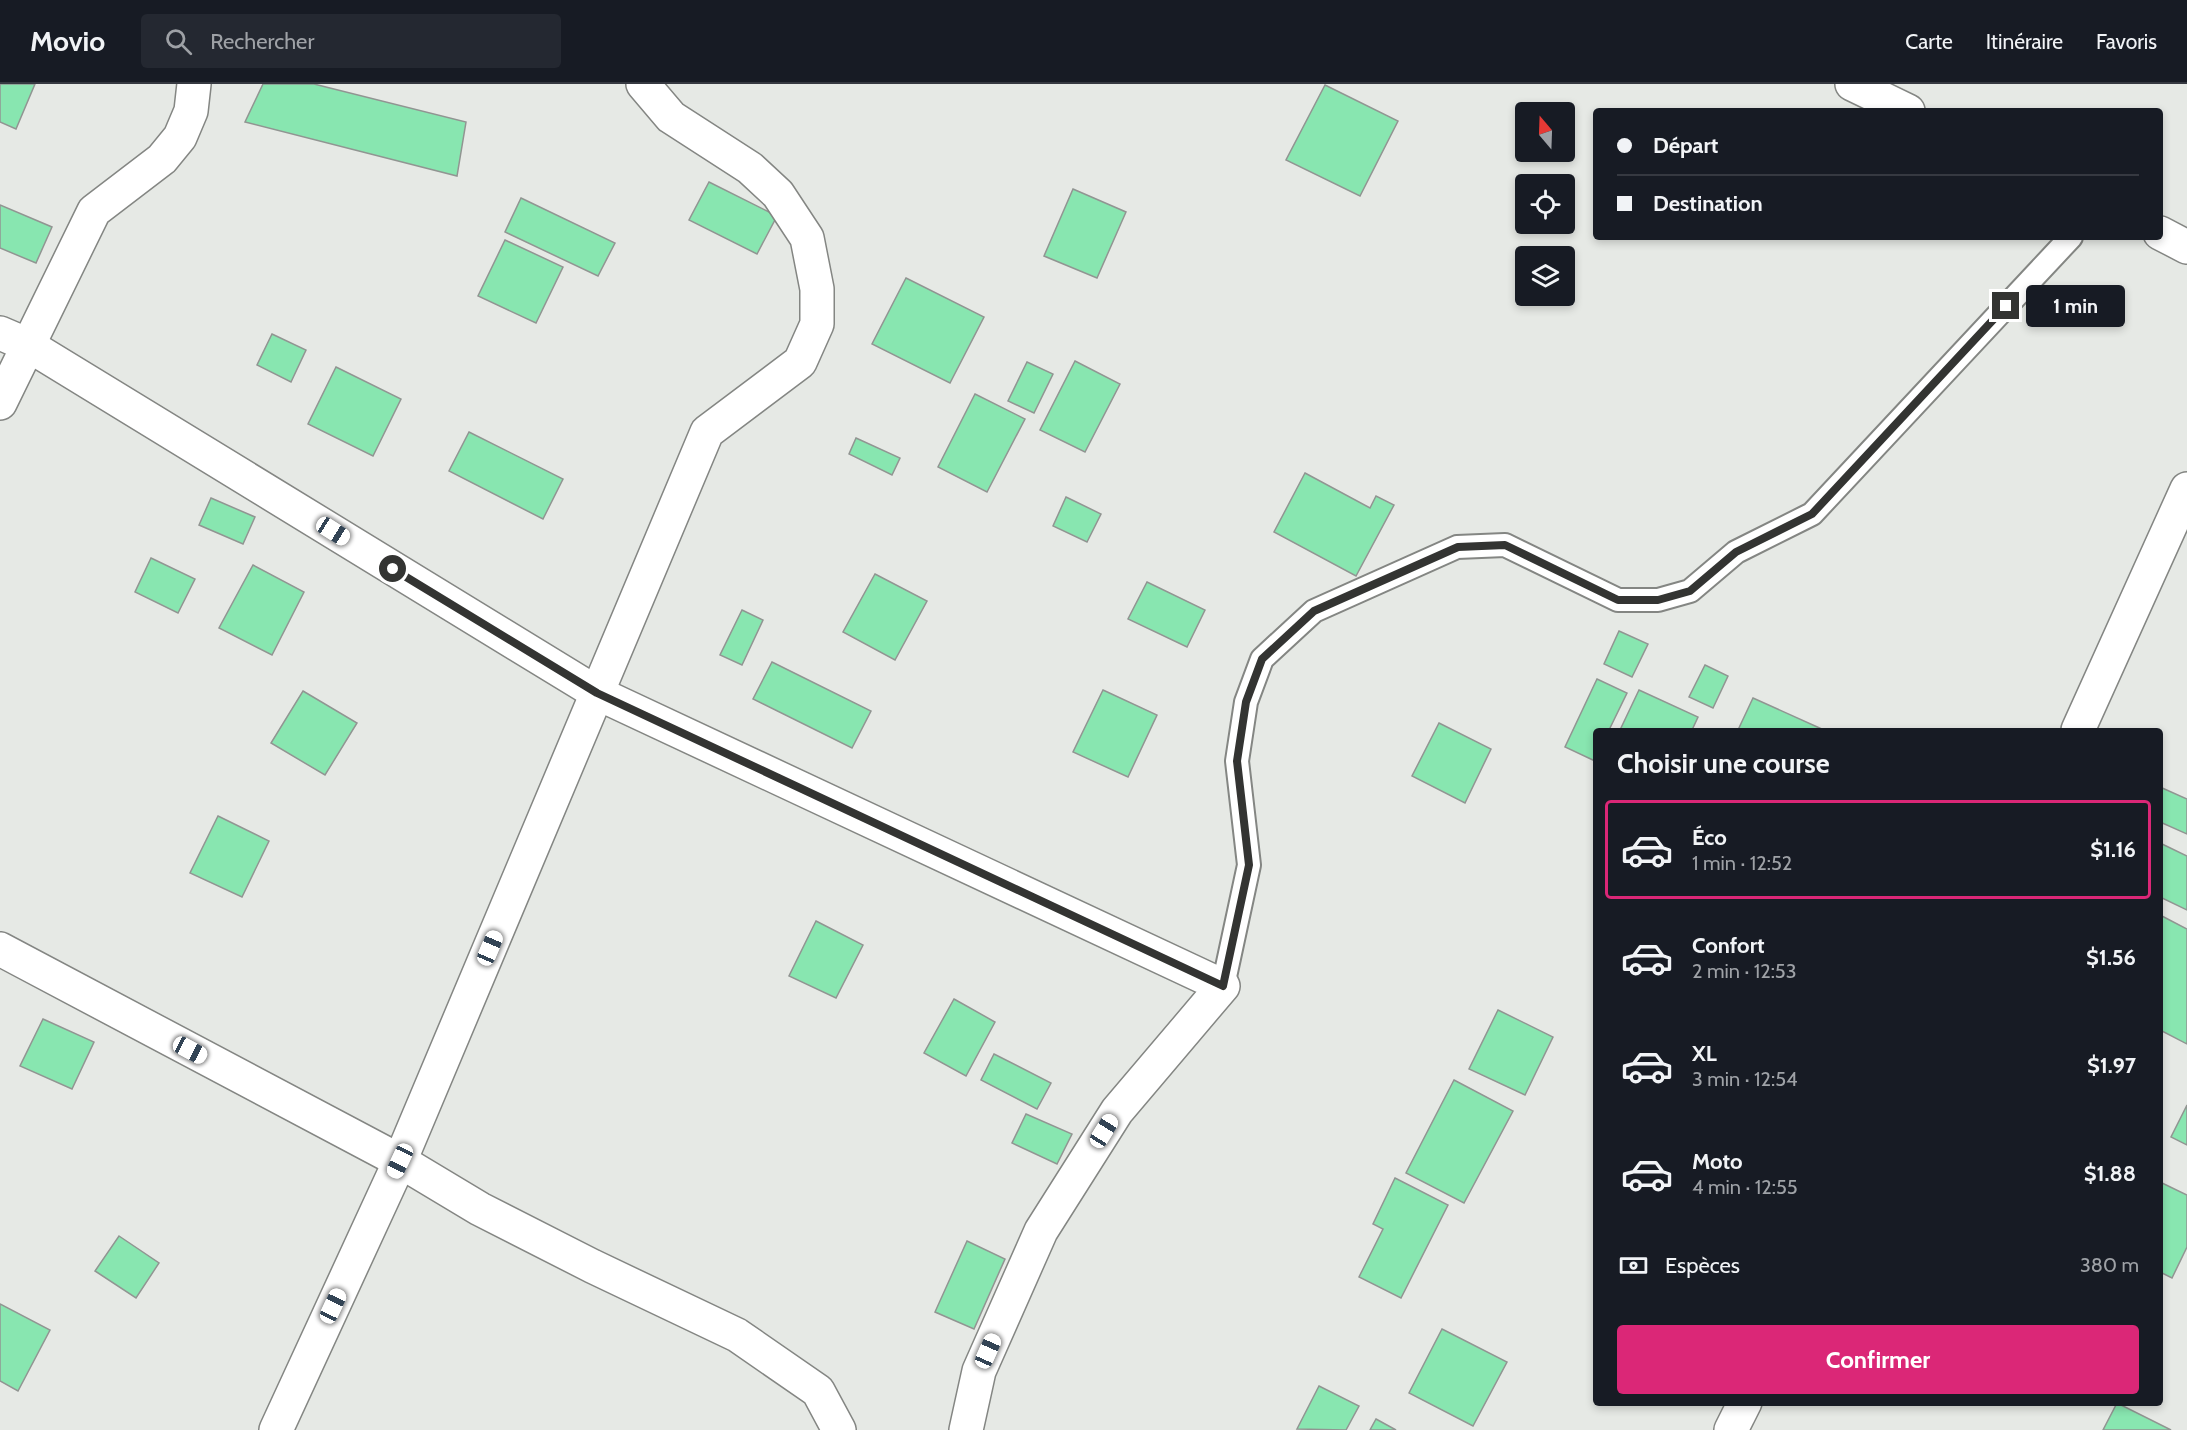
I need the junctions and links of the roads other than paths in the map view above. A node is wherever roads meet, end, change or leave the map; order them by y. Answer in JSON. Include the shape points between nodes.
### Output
{"nodes":[{"id":1,"x":194,"y":84,"type":"edge"},
{"id":2,"x":643,"y":84,"type":"edge"},
{"id":3,"x":1852,"y":84,"type":"edge"},
{"id":4,"x":1902,"y":108,"type":"edge"},
{"id":5,"x":2163,"y":235,"type":"edge"},
{"id":6,"x":2068,"y":240,"type":"edge"},
{"id":7,"x":2187,"y":247,"type":"edge"},
{"id":8,"x":14,"y":339,"type":"edge"},
{"id":9,"x":0,"y":403,"type":"edge"},
{"id":10,"x":2187,"y":489,"type":"edge"},
{"id":11,"x":597,"y":693,"type":"junction"},
{"id":12,"x":2079,"y":728,"type":"edge"},
{"id":13,"x":0,"y":949,"type":"edge"},
{"id":14,"x":1223,"y":986,"type":"junction"},
{"id":15,"x":400,"y":1161,"type":"junction"},
{"id":16,"x":1743,"y":1406,"type":"edge"},
{"id":17,"x":276,"y":1430,"type":"edge"},
{"id":18,"x":839,"y":1430,"type":"edge"},
{"id":19,"x":966,"y":1430,"type":"edge"},
{"id":20,"x":1731,"y":1430,"type":"edge"}],
"edges":[{"from":1,"to":8,"type":"street","via":[[191,111],[180,137],[162,159],[94,211]]},
{"from":2,"to":11,"type":"street","via":[[671,117],[750,168],[778,194],[807,238],[817,289],[817,324],[800,363],[707,432]]},
{"from":3,"to":4,"type":"street"},
{"from":5,"to":7,"type":"street"},
{"from":6,"to":14,"type":"lane","via":[[1812,514],[1736,552],[1690,591],[1658,600],[1618,600],[1505,545],[1458,547],[1314,611],[1262,659],[1246,702],[1237,761],[1249,865]]},
{"from":8,"to":9,"type":"street"},
{"from":8,"to":11,"type":"street"},
{"from":10,"to":12,"type":"street"},
{"from":11,"to":14,"type":"street"},
{"from":11,"to":15,"type":"street"},
{"from":13,"to":15,"type":"street"},
{"from":14,"to":19,"type":"street","via":[[1117,1111],[1041,1231],[979,1371]]},
{"from":15,"to":17,"type":"street"},
{"from":15,"to":18,"type":"street","via":[[592,1266],[737,1335],[818,1391]]},
{"from":16,"to":20,"type":"street"}]}
